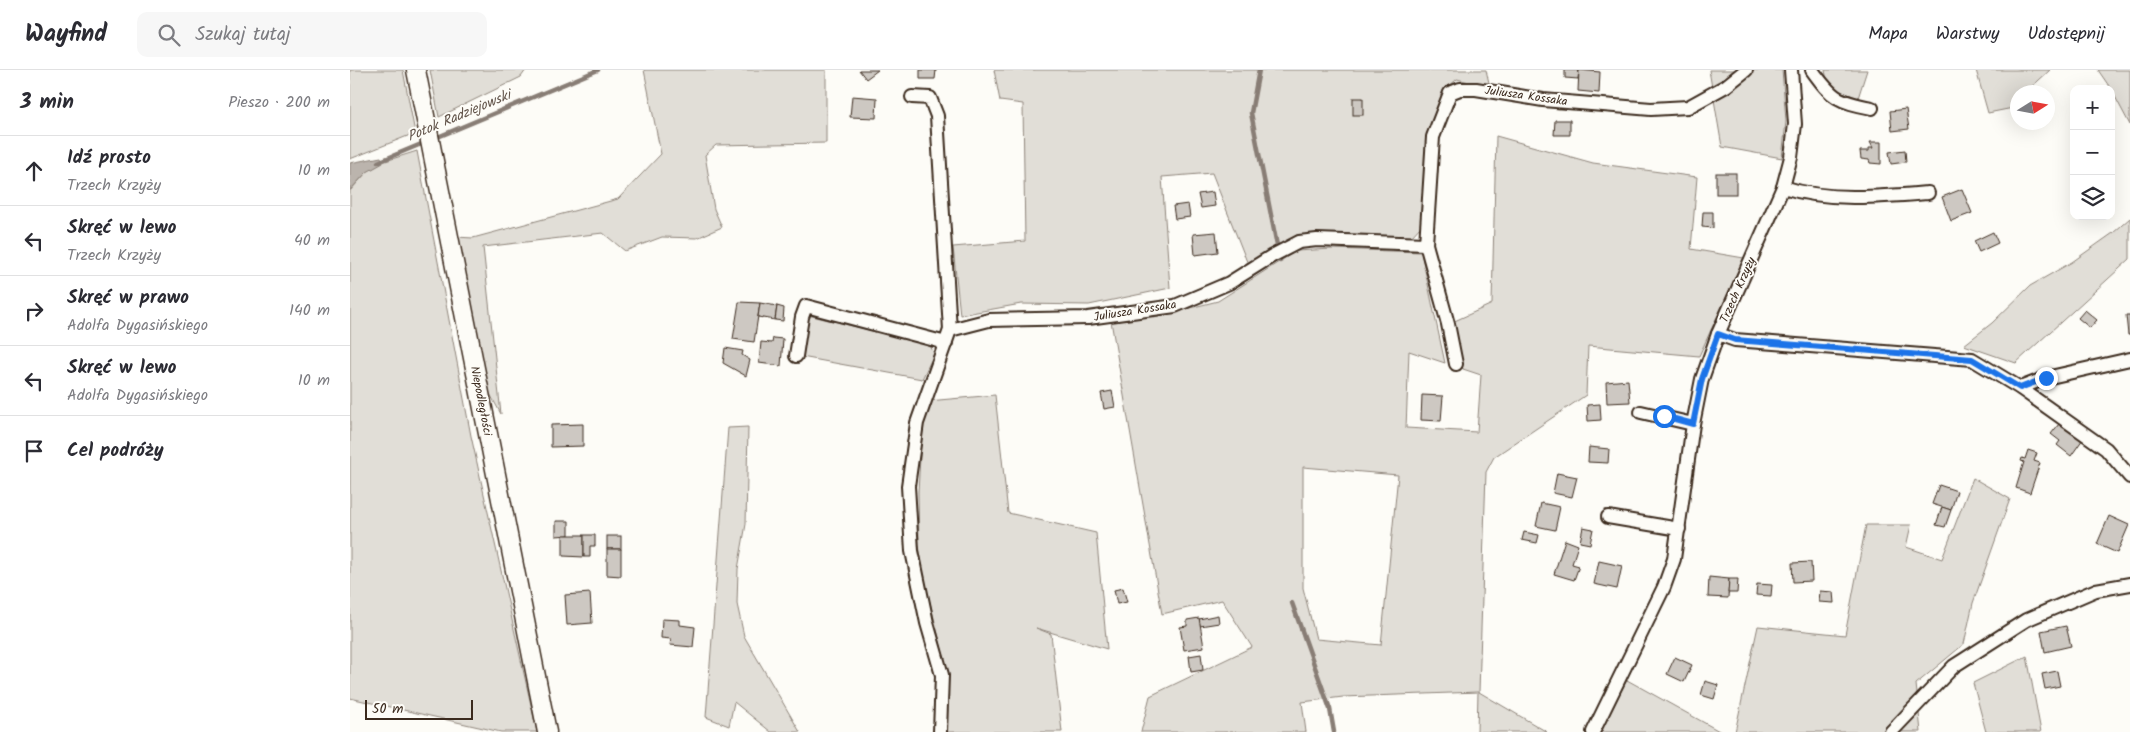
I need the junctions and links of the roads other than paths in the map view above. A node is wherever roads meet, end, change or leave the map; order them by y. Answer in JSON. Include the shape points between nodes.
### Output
{"nodes":[{"id":1,"x":416,"y":70,"type":"edge"},
{"id":2,"x":1746,"y":70,"type":"edge"},
{"id":3,"x":1791,"y":70,"type":"edge"},
{"id":4,"x":1812,"y":70,"type":"edge"},
{"id":5,"x":912,"y":97,"type":"dead end"},
{"id":6,"x":1872,"y":108,"type":"dead end"},
{"id":7,"x":1783,"y":188,"type":"junction"},
{"id":8,"x":1928,"y":193,"type":"dead end"},
{"id":9,"x":1426,"y":244,"type":"junction"},
{"id":10,"x":950,"y":330,"type":"junction"},
{"id":11,"x":1718,"y":334,"type":"junction"},
{"id":12,"x":946,"y":342,"type":"junction"},
{"id":13,"x":796,"y":356,"type":"dead end"},
{"id":14,"x":2130,"y":359,"type":"edge"},
{"id":15,"x":1456,"y":364,"type":"dead end"},
{"id":16,"x":2020,"y":388,"type":"junction"},
{"id":17,"x":1640,"y":412,"type":"dead end"},
{"id":18,"x":1693,"y":424,"type":"junction"},
{"id":19,"x":2130,"y":477,"type":"edge"},
{"id":20,"x":1608,"y":517,"type":"dead end"},
{"id":21,"x":1679,"y":529,"type":"junction"},
{"id":22,"x":2130,"y":584,"type":"edge"},
{"id":23,"x":547,"y":732,"type":"edge"},
{"id":24,"x":940,"y":732,"type":"edge"},
{"id":25,"x":1593,"y":732,"type":"edge"},
{"id":26,"x":1891,"y":732,"type":"edge"}],
"edges":[{"from":1,"to":23,"type":"street","name":"Niepodległości"},
{"from":2,"to":9,"type":"street","name":"Juliusza Kossaka","via":[[1726,86],[1688,107],[1651,109],[1543,100],[1476,89],[1450,93],[1434,137]]},
{"from":3,"to":7,"type":"street","name":"Trzech Krzyży","via":[[1796,124]]},
{"from":4,"to":6,"type":"street","via":[[1825,88],[1842,102]]},
{"from":5,"to":10,"type":"street","via":[[930,98],[937,116]]},
{"from":7,"to":8,"type":"street","via":[[1842,196]]},
{"from":7,"to":11,"type":"street","name":"Trzech Krzyży"},
{"from":9,"to":10,"type":"street","name":"Juliusza Kossaka","via":[[1299,242],[1230,283],[1175,306],[1088,318],[989,320]]},
{"from":9,"to":15,"type":"street","name":"Juliusza Kossaka"},
{"from":10,"to":12,"type":"street"},
{"from":11,"to":16,"type":"street","via":[[1735,340],[1972,359]]},
{"from":11,"to":18,"type":"street","name":"Trzech Krzyży","via":[[1702,379]]},
{"from":12,"to":13,"type":"street","via":[[806,306]]},
{"from":12,"to":24,"type":"street","via":[[917,423],[908,486],[912,551],[942,676]]},
{"from":14,"to":16,"type":"street","via":[[2046,378]]},
{"from":16,"to":19,"type":"street","via":[[2106,449]]},
{"from":17,"to":18,"type":"street"},
{"from":18,"to":21,"type":"street","name":"Trzech Krzyży"},
{"from":20,"to":21,"type":"street"},
{"from":21,"to":25,"type":"street","name":"Trzech Krzyży","via":[[1674,559],[1664,587]]},
{"from":22,"to":26,"type":"street","via":[[2096,590],[2026,620],[1954,666]]}]}
